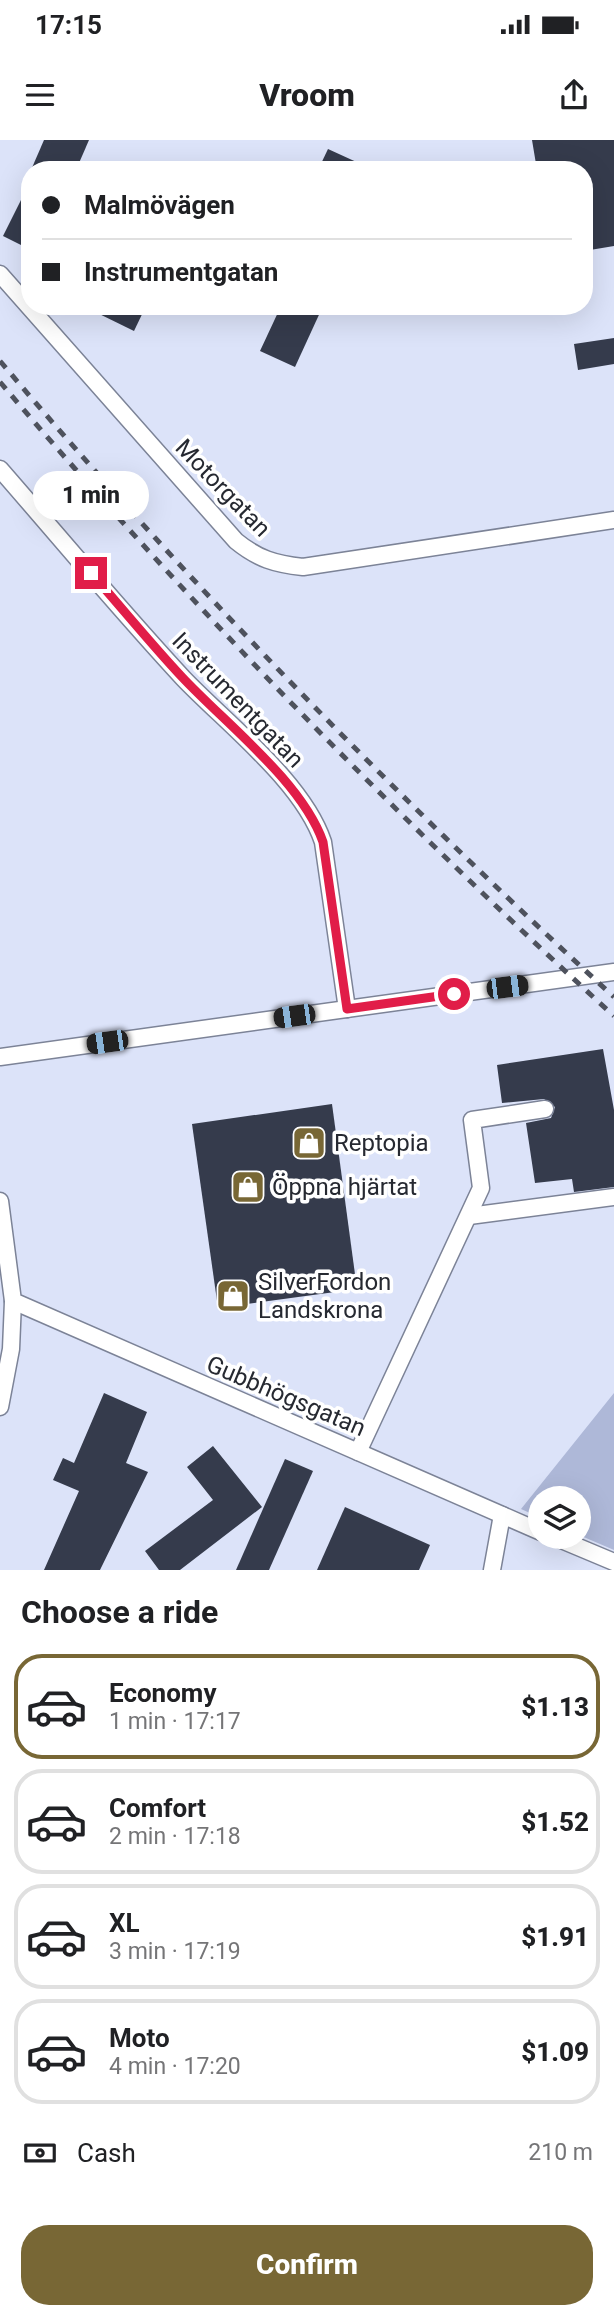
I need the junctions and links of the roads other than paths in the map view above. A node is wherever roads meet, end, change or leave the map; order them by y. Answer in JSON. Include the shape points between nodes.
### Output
{"nodes":[{"id":1,"x":0,"y":274,"type":"edge"},
{"id":2,"x":21,"y":298,"type":"edge"},
{"id":3,"x":36,"y":315,"type":"edge"},
{"id":4,"x":0,"y":469,"type":"edge"},
{"id":5,"x":614,"y":520,"type":"edge"},
{"id":6,"x":614,"y":972,"type":"edge"},
{"id":7,"x":347,"y":1009,"type":"junction"},
{"id":8,"x":0,"y":1057,"type":"edge"},
{"id":9,"x":545,"y":1109,"type":"dead end"},
{"id":10,"x":614,"y":1197,"type":"edge"},
{"id":11,"x":0,"y":1202,"type":"edge"},
{"id":12,"x":469,"y":1216,"type":"junction"},
{"id":13,"x":13,"y":1301,"type":"junction"},
{"id":14,"x":0,"y":1407,"type":"edge"},
{"id":15,"x":358,"y":1452,"type":"junction"},
{"id":16,"x":502,"y":1515,"type":"junction"},
{"id":17,"x":528,"y":1526,"type":"edge"},
{"id":18,"x":583,"y":1549,"type":"edge"},
{"id":19,"x":614,"y":1562,"type":"edge"},
{"id":20,"x":492,"y":1570,"type":"edge"}],
"edges":[{"from":1,"to":2,"type":"street","name":"Motorgatan"},
{"from":3,"to":5,"type":"street","name":"Motorgatan","via":[[236,541],[275,565],[303,566]]},
{"from":4,"to":7,"type":"street","name":"Instrumentgatan","via":[[182,677],[297,794],[316,821]]},
{"from":6,"to":7,"type":"street"},
{"from":7,"to":8,"type":"street"},
{"from":9,"to":12,"type":"street","via":[[472,1120],[481,1188]]},
{"from":10,"to":12,"type":"street"},
{"from":11,"to":13,"type":"street"},
{"from":12,"to":15,"type":"street"},
{"from":13,"to":14,"type":"street","via":[[11,1349]]},
{"from":13,"to":15,"type":"street","name":"Gubbhögsgatan"},
{"from":15,"to":16,"type":"street","name":"Gubbhögsgatan"},
{"from":16,"to":17,"type":"street","name":"Gubbhögsgatan"},
{"from":16,"to":20,"type":"street"},
{"from":18,"to":19,"type":"street"}]}
